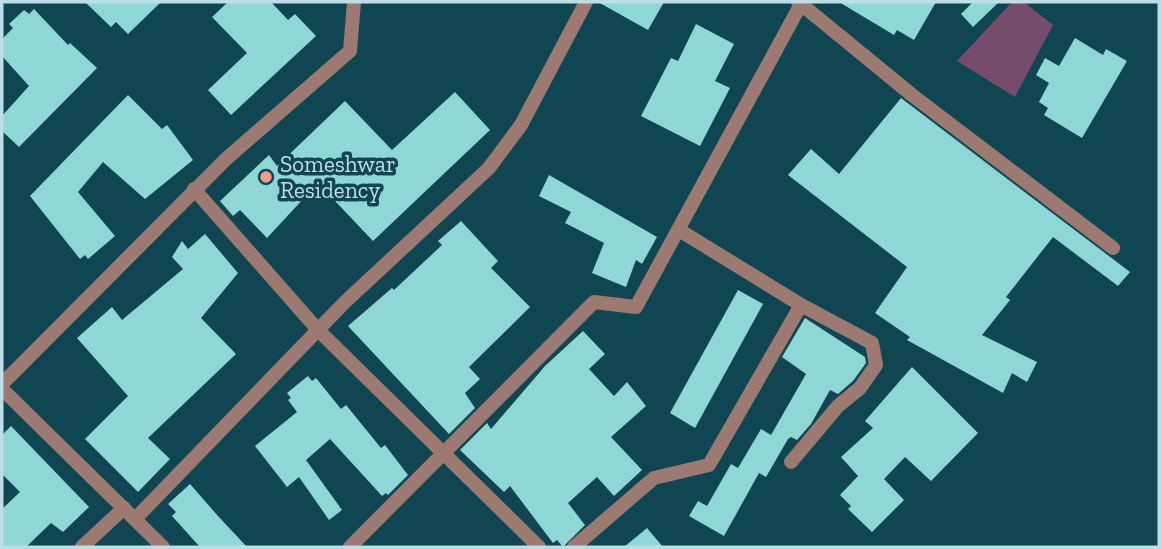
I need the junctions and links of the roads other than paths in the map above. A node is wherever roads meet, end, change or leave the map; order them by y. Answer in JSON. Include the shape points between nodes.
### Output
{"nodes":[{"id":1,"x":354,"y":2,"type":"edge"},
{"id":2,"x":586,"y":2,"type":"edge"},
{"id":3,"x":799,"y":3,"type":"edge"},
{"id":4,"x":194,"y":189,"type":"junction"},
{"id":5,"x":679,"y":230,"type":"junction"},
{"id":6,"x":1113,"y":248,"type":"dead end"},
{"id":7,"x":801,"y":305,"type":"junction"},
{"id":8,"x":318,"y":330,"type":"junction"},
{"id":9,"x":2,"y":387,"type":"edge"},
{"id":10,"x":442,"y":453,"type":"junction"},
{"id":11,"x":791,"y":462,"type":"dead end"},
{"id":12,"x":124,"y":508,"type":"junction"},
{"id":13,"x":135,"y":519,"type":"junction"},
{"id":14,"x":82,"y":547,"type":"edge"},
{"id":15,"x":163,"y":547,"type":"edge"},
{"id":16,"x":350,"y":547,"type":"edge"},
{"id":17,"x":539,"y":547,"type":"edge"},
{"id":18,"x":574,"y":547,"type":"edge"}],
"edges":[{"from":1,"to":4,"type":"street","via":[[351,51]]},
{"from":2,"to":8,"type":"street","via":[[510,142],[489,168]]},
{"from":3,"to":5,"type":"street"},
{"from":3,"to":6,"type":"street"},
{"from":4,"to":8,"type":"street"},
{"from":4,"to":9,"type":"street"},
{"from":5,"to":7,"type":"street"},
{"from":5,"to":10,"type":"street","via":[[636,307],[594,302]]},
{"from":7,"to":11,"type":"street","via":[[872,343],[876,365]]},
{"from":7,"to":18,"type":"street","via":[[709,465],[654,478]]},
{"from":8,"to":10,"type":"street"},
{"from":8,"to":13,"type":"street"},
{"from":9,"to":12,"type":"street"},
{"from":10,"to":16,"type":"street"},
{"from":10,"to":17,"type":"street"},
{"from":12,"to":13,"type":"street"},
{"from":12,"to":14,"type":"street"},
{"from":13,"to":15,"type":"street"}]}
